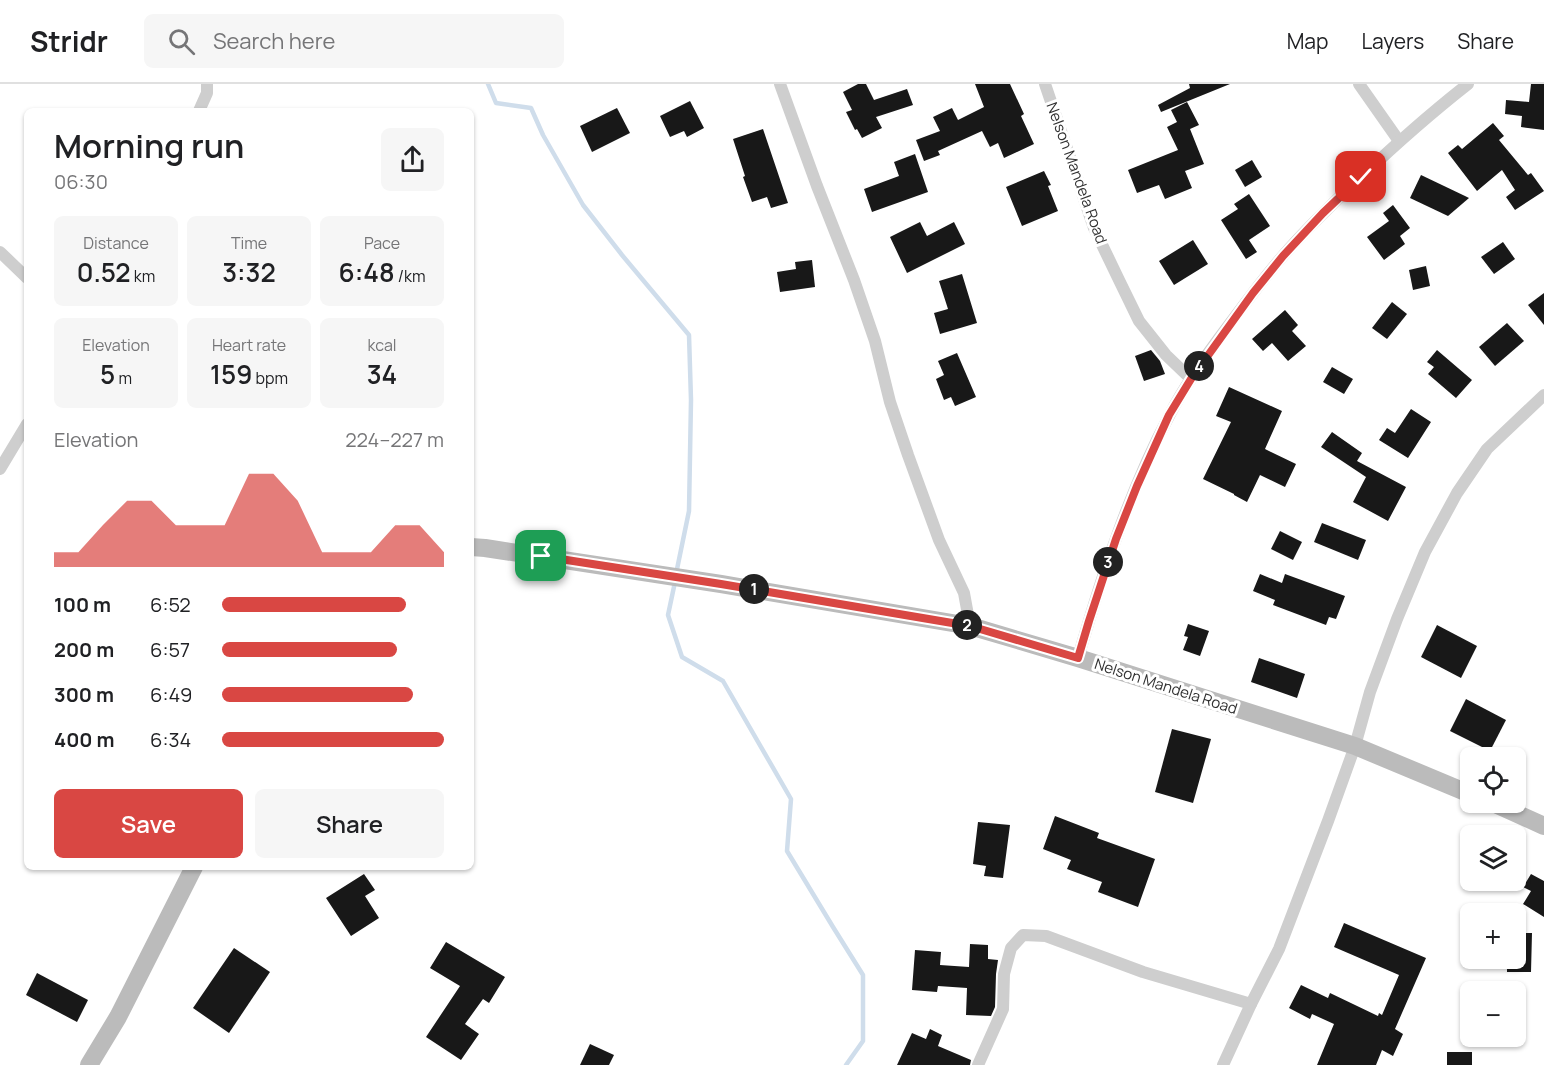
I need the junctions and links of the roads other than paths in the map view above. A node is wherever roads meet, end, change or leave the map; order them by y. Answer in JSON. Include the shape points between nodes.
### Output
{"nodes":[{"id":1,"x":207,"y":84,"type":"edge"},
{"id":2,"x":780,"y":84,"type":"edge"},
{"id":3,"x":1045,"y":84,"type":"edge"},
{"id":4,"x":1359,"y":84,"type":"edge"},
{"id":5,"x":1468,"y":84,"type":"edge"},
{"id":6,"x":201,"y":108,"type":"edge"},
{"id":7,"x":1399,"y":141,"type":"junction"},
{"id":8,"x":0,"y":252,"type":"edge"},
{"id":9,"x":24,"y":275,"type":"edge"},
{"id":10,"x":1191,"y":379,"type":"junction"},
{"id":11,"x":1544,"y":395,"type":"edge"},
{"id":12,"x":24,"y":429,"type":"edge"},
{"id":13,"x":0,"y":469,"type":"edge"},
{"id":14,"x":474,"y":547,"type":"edge"},
{"id":15,"x":970,"y":626,"type":"junction"},
{"id":16,"x":1078,"y":658,"type":"junction"},
{"id":17,"x":1355,"y":746,"type":"junction"},
{"id":18,"x":1460,"y":790,"type":"edge"},
{"id":19,"x":1515,"y":813,"type":"edge"},
{"id":20,"x":1544,"y":826,"type":"edge"},
{"id":21,"x":192,"y":870,"type":"edge"},
{"id":22,"x":1251,"y":1004,"type":"junction"},
{"id":23,"x":89,"y":1065,"type":"edge"},
{"id":24,"x":978,"y":1065,"type":"edge"},
{"id":25,"x":1223,"y":1065,"type":"edge"}],
"edges":[{"from":1,"to":6,"type":"street"},
{"from":2,"to":15,"type":"street","via":[[854,280],[908,455],[939,540],[964,593]]},
{"from":3,"to":10,"type":"street","name":"Nelson Mandela Road","via":[[1094,228],[1139,321]]},
{"from":4,"to":7,"type":"street"},
{"from":5,"to":7,"type":"street","name":"Nelson Mandela Road"},
{"from":7,"to":10,"type":"street","name":"Nelson Mandela Road","via":[[1283,256]]},
{"from":8,"to":9,"type":"street"},
{"from":10,"to":16,"type":"street","name":"Nelson Mandela Road","via":[[1169,415],[1137,486]]},
{"from":11,"to":17,"type":"street","via":[[1487,449],[1457,493],[1425,552],[1374,682]]},
{"from":12,"to":13,"type":"street"},
{"from":14,"to":15,"type":"street"},
{"from":15,"to":16,"type":"street"},
{"from":16,"to":17,"type":"street","name":"Nelson Mandela Road"},
{"from":17,"to":18,"type":"street","name":"Nelson Mandela Road"},
{"from":17,"to":22,"type":"street","via":[[1279,949]]},
{"from":19,"to":20,"type":"street"},
{"from":21,"to":23,"type":"street","via":[[118,1017]]},
{"from":22,"to":24,"type":"street","via":[[1143,972],[1046,936],[1023,935],[1011,948],[1004,974],[1003,1009]]},
{"from":22,"to":25,"type":"street"}]}
